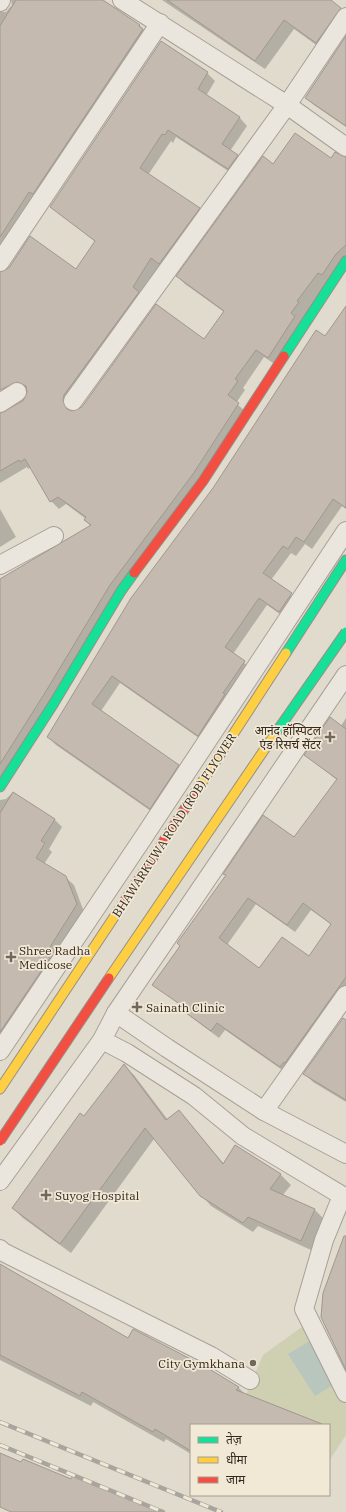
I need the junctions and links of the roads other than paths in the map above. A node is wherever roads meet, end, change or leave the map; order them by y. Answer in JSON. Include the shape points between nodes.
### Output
{"nodes":[{"id":1,"x":122,"y":0,"type":"edge"},
{"id":2,"x":346,"y":17,"type":"edge"},
{"id":3,"x":160,"y":23,"type":"junction"},
{"id":4,"x":287,"y":105,"type":"junction"},
{"id":5,"x":346,"y":147,"type":"edge"},
{"id":6,"x":346,"y":261,"type":"edge"},
{"id":7,"x":0,"y":262,"type":"edge"},
{"id":8,"x":17,"y":392,"type":"dead end"},
{"id":9,"x":73,"y":401,"type":"dead end"},
{"id":10,"x":0,"y":403,"type":"edge"},
{"id":11,"x":346,"y":531,"type":"edge"},
{"id":12,"x":54,"y":536,"type":"dead end"},
{"id":13,"x":346,"y":560,"type":"edge"},
{"id":14,"x":0,"y":565,"type":"edge"},
{"id":15,"x":346,"y":632,"type":"edge"},
{"id":16,"x":346,"y":675,"type":"edge"},
{"id":17,"x":0,"y":787,"type":"edge"},
{"id":18,"x":346,"y":995,"type":"edge"},
{"id":19,"x":116,"y":1013,"type":"junction"},
{"id":20,"x":102,"y":1040,"type":"junction"},
{"id":21,"x":0,"y":1051,"type":"edge"},
{"id":22,"x":0,"y":1089,"type":"edge"},
{"id":23,"x":264,"y":1110,"type":"junction"},
{"id":24,"x":0,"y":1131,"type":"edge"},
{"id":25,"x":0,"y":1141,"type":"edge"},
{"id":26,"x":24,"y":1148,"type":"junction"},
{"id":27,"x":346,"y":1154,"type":"edge"},
{"id":28,"x":0,"y":1182,"type":"edge"},
{"id":29,"x":344,"y":1197,"type":"edge"},
{"id":30,"x":0,"y":1249,"type":"edge"},
{"id":31,"x":250,"y":1380,"type":"dead end"},
{"id":32,"x":346,"y":1393,"type":"edge"}],
"edges":[{"from":1,"to":3,"type":"street"},
{"from":2,"to":4,"type":"street"},
{"from":3,"to":4,"type":"street"},
{"from":3,"to":7,"type":"street"},
{"from":4,"to":5,"type":"street"},
{"from":4,"to":9,"type":"street"},
{"from":6,"to":17,"type":"main road","via":[[204,481],[121,591]]},
{"from":8,"to":10,"type":"street"},
{"from":11,"to":21,"type":"street"},
{"from":12,"to":14,"type":"street"},
{"from":13,"to":22,"type":"main road","name":"BHAWARKUWA ROAD (ROB) FLYOVER"},
{"from":15,"to":25,"type":"main road","bridge":true},
{"from":16,"to":19,"type":"street"},
{"from":18,"to":23,"type":"street"},
{"from":19,"to":20,"type":"street"},
{"from":19,"to":23,"type":"street"},
{"from":20,"to":26,"type":"street"},
{"from":20,"to":29,"type":"street","via":[[194,1096],[243,1136]]},
{"from":23,"to":27,"type":"street"},
{"from":24,"to":26,"type":"street"},
{"from":26,"to":28,"type":"street"},
{"from":29,"to":32,"type":"street","via":[[324,1240],[304,1309]]},
{"from":30,"to":31,"type":"street","via":[[211,1356]]}]}
